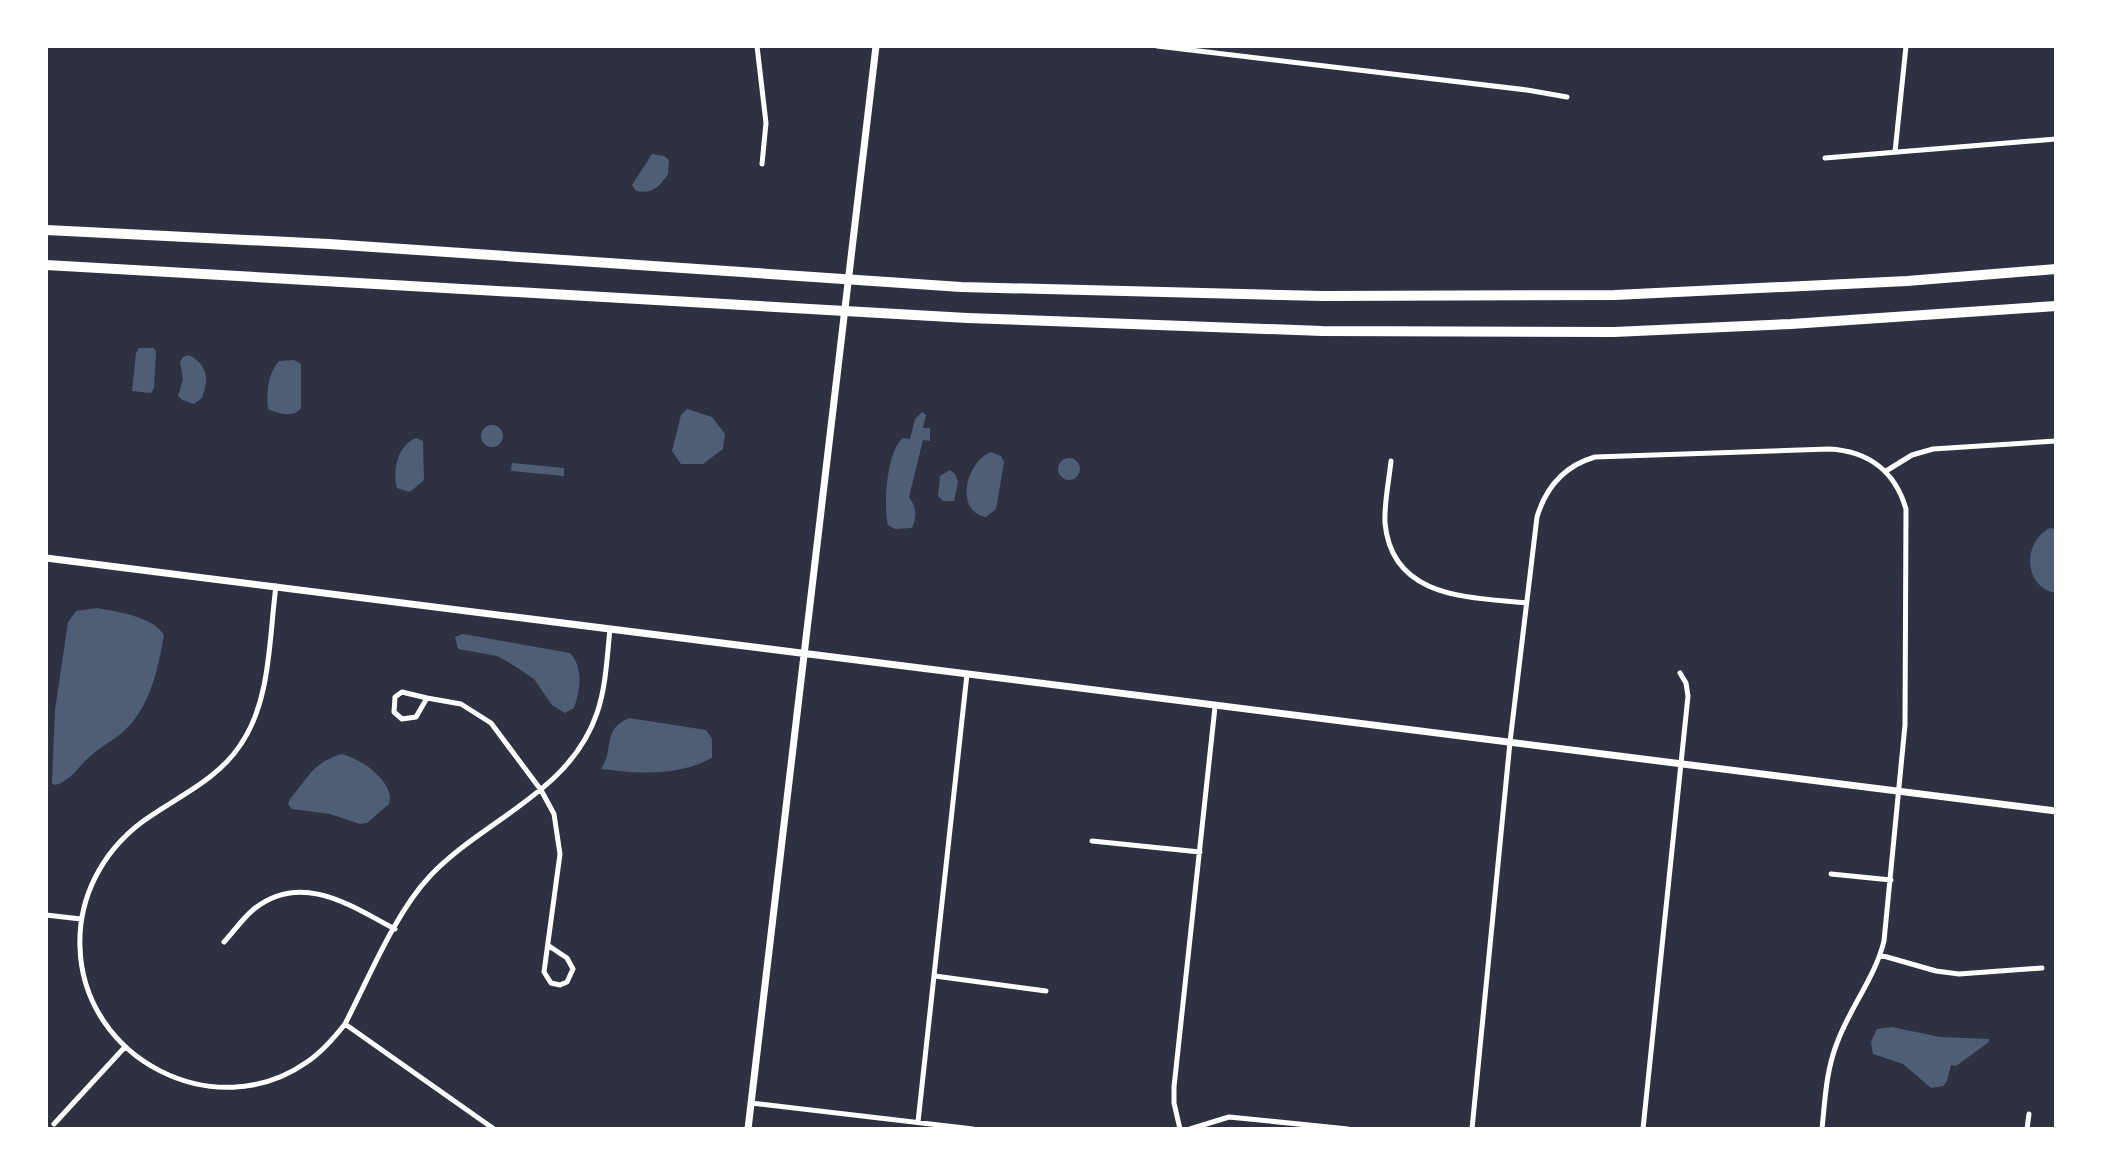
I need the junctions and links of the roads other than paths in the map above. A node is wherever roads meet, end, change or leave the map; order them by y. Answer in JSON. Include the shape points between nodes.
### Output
{"nodes":[{"id":1,"x":757,"y":46,"type":"edge"},
{"id":2,"x":876,"y":46,"type":"edge"},
{"id":3,"x":1157,"y":46,"type":"edge"},
{"id":4,"x":1906,"y":46,"type":"edge"},
{"id":5,"x":1567,"y":97,"type":"dead end"},
{"id":6,"x":2056,"y":139,"type":"edge"},
{"id":7,"x":1895,"y":152,"type":"junction"},
{"id":8,"x":1825,"y":158,"type":"dead end"},
{"id":9,"x":762,"y":164,"type":"dead end"},
{"id":10,"x":46,"y":230,"type":"edge"},
{"id":11,"x":46,"y":265,"type":"edge"},
{"id":12,"x":2056,"y":269,"type":"edge"},
{"id":13,"x":2056,"y":306,"type":"edge"},
{"id":14,"x":2056,"y":441,"type":"edge"},
{"id":15,"x":1391,"y":461,"type":"dead end"},
{"id":16,"x":1886,"y":471,"type":"junction"},
{"id":17,"x":46,"y":558,"type":"edge"},
{"id":18,"x":276,"y":586,"type":"junction"},
{"id":19,"x":1526,"y":603,"type":"junction"},
{"id":20,"x":610,"y":629,"type":"junction"},
{"id":21,"x":804,"y":653,"type":"junction"},
{"id":22,"x":1680,"y":673,"type":"dead end"},
{"id":23,"x":967,"y":674,"type":"junction"},
{"id":24,"x":427,"y":698,"type":"junction"},
{"id":25,"x":1215,"y":707,"type":"junction"},
{"id":26,"x":1510,"y":742,"type":"junction"},
{"id":27,"x":1679,"y":764,"type":"junction"},
{"id":28,"x":541,"y":790,"type":"junction"},
{"id":29,"x":1898,"y":792,"type":"junction"},
{"id":30,"x":2056,"y":811,"type":"edge"},
{"id":31,"x":1092,"y":841,"type":"dead end"},
{"id":32,"x":1200,"y":852,"type":"junction"},
{"id":33,"x":1831,"y":874,"type":"dead end"},
{"id":34,"x":1891,"y":880,"type":"junction"},
{"id":35,"x":46,"y":915,"type":"edge"},
{"id":36,"x":81,"y":919,"type":"junction"},
{"id":37,"x":395,"y":929,"type":"junction"},
{"id":38,"x":224,"y":942,"type":"dead end"},
{"id":39,"x":549,"y":946,"type":"junction"},
{"id":40,"x":1880,"y":955,"type":"junction"},
{"id":41,"x":2042,"y":968,"type":"dead end"},
{"id":42,"x":935,"y":976,"type":"junction"},
{"id":43,"x":1046,"y":991,"type":"dead end"},
{"id":44,"x":345,"y":1024,"type":"junction"},
{"id":45,"x":124,"y":1048,"type":"junction"},
{"id":46,"x":751,"y":1103,"type":"junction"},
{"id":47,"x":2029,"y":1114,"type":"dead end"},
{"id":48,"x":918,"y":1122,"type":"junction"},
{"id":49,"x":54,"y":1124,"type":"dead end"},
{"id":50,"x":1309,"y":1127,"type":"edge"},
{"id":51,"x":494,"y":1129,"type":"edge"},
{"id":52,"x":748,"y":1129,"type":"edge"},
{"id":53,"x":973,"y":1129,"type":"edge"},
{"id":54,"x":1180,"y":1129,"type":"edge"},
{"id":55,"x":1190,"y":1129,"type":"edge"},
{"id":56,"x":1348,"y":1129,"type":"edge"},
{"id":57,"x":1472,"y":1129,"type":"edge"},
{"id":58,"x":1643,"y":1129,"type":"edge"},
{"id":59,"x":1822,"y":1129,"type":"edge"},
{"id":60,"x":2027,"y":1129,"type":"edge"}],
"edges":[{"from":1,"to":9,"type":"street","via":[[766,128]]},
{"from":2,"to":21,"type":"street"},
{"from":3,"to":5,"type":"street"},
{"from":4,"to":7,"type":"street"},
{"from":6,"to":7,"type":"street"},
{"from":7,"to":8,"type":"street"},
{"from":10,"to":12,"type":"highway","via":[[961,287],[1309,295],[1615,295]]},
{"from":11,"to":13,"type":"highway","via":[[982,319],[1322,331],[1614,332]]},
{"from":14,"to":16,"type":"street","via":[[1933,449]]},
{"from":15,"to":19,"type":"street","via":[[1385,523],[1391,548],[1405,569],[1424,585],[1449,595]]},
{"from":16,"to":19,"type":"street","via":[[1860,455],[1829,449],[1587,459],[1563,473],[1544,497]]},
{"from":16,"to":29,"type":"street","via":[[1901,495],[1907,521],[1905,725]]},
{"from":17,"to":18,"type":"street"},
{"from":18,"to":20,"type":"street"},
{"from":18,"to":36,"type":"street","via":[[262,696],[243,742],[207,780],[117,844],[90,888]]},
{"from":19,"to":26,"type":"street"},
{"from":20,"to":21,"type":"street"},
{"from":20,"to":28,"type":"street","via":[[602,694],[589,733],[580,751]]},
{"from":21,"to":23,"type":"street"},
{"from":21,"to":46,"type":"street"},
{"from":22,"to":27,"type":"street","via":[[1688,696]]},
{"from":23,"to":25,"type":"street"},
{"from":23,"to":42,"type":"street"},
{"from":24,"to":24,"type":"street","via":[[402,692],[395,697],[394,712],[402,719],[416,717]]},
{"from":24,"to":28,"type":"street","via":[[454,702],[485,718]]},
{"from":25,"to":26,"type":"street"},
{"from":25,"to":32,"type":"street"},
{"from":26,"to":27,"type":"street"},
{"from":26,"to":57,"type":"street"},
{"from":27,"to":29,"type":"street"},
{"from":27,"to":58,"type":"street"},
{"from":28,"to":37,"type":"street","via":[[440,865]]},
{"from":28,"to":39,"type":"street","via":[[560,840]]},
{"from":29,"to":30,"type":"street"},
{"from":29,"to":34,"type":"street"},
{"from":31,"to":32,"type":"street"},
{"from":32,"to":54,"type":"street","via":[[1174,1087]]},
{"from":33,"to":34,"type":"street"},
{"from":34,"to":40,"type":"street"},
{"from":35,"to":36,"type":"street"},
{"from":36,"to":45,"type":"street","via":[[87,986],[101,1019]]},
{"from":37,"to":38,"type":"street","via":[[331,896],[298,892],[259,905]]},
{"from":37,"to":44,"type":"street"},
{"from":39,"to":39,"type":"street","via":[[544,972],[551,983],[560,985],[573,969]]},
{"from":40,"to":41,"type":"street","via":[[1959,974]]},
{"from":40,"to":59,"type":"street","via":[[1837,1042]]},
{"from":42,"to":43,"type":"street"},
{"from":42,"to":48,"type":"street"},
{"from":44,"to":45,"type":"street","via":[[307,1062],[240,1086],[187,1082],[154,1069]]},
{"from":44,"to":51,"type":"street"},
{"from":45,"to":49,"type":"street"},
{"from":46,"to":48,"type":"street"},
{"from":46,"to":52,"type":"street"},
{"from":47,"to":60,"type":"street"},
{"from":48,"to":53,"type":"street"},
{"from":50,"to":55,"type":"street","via":[[1229,1117]]},
{"from":50,"to":56,"type":"street"}]}
